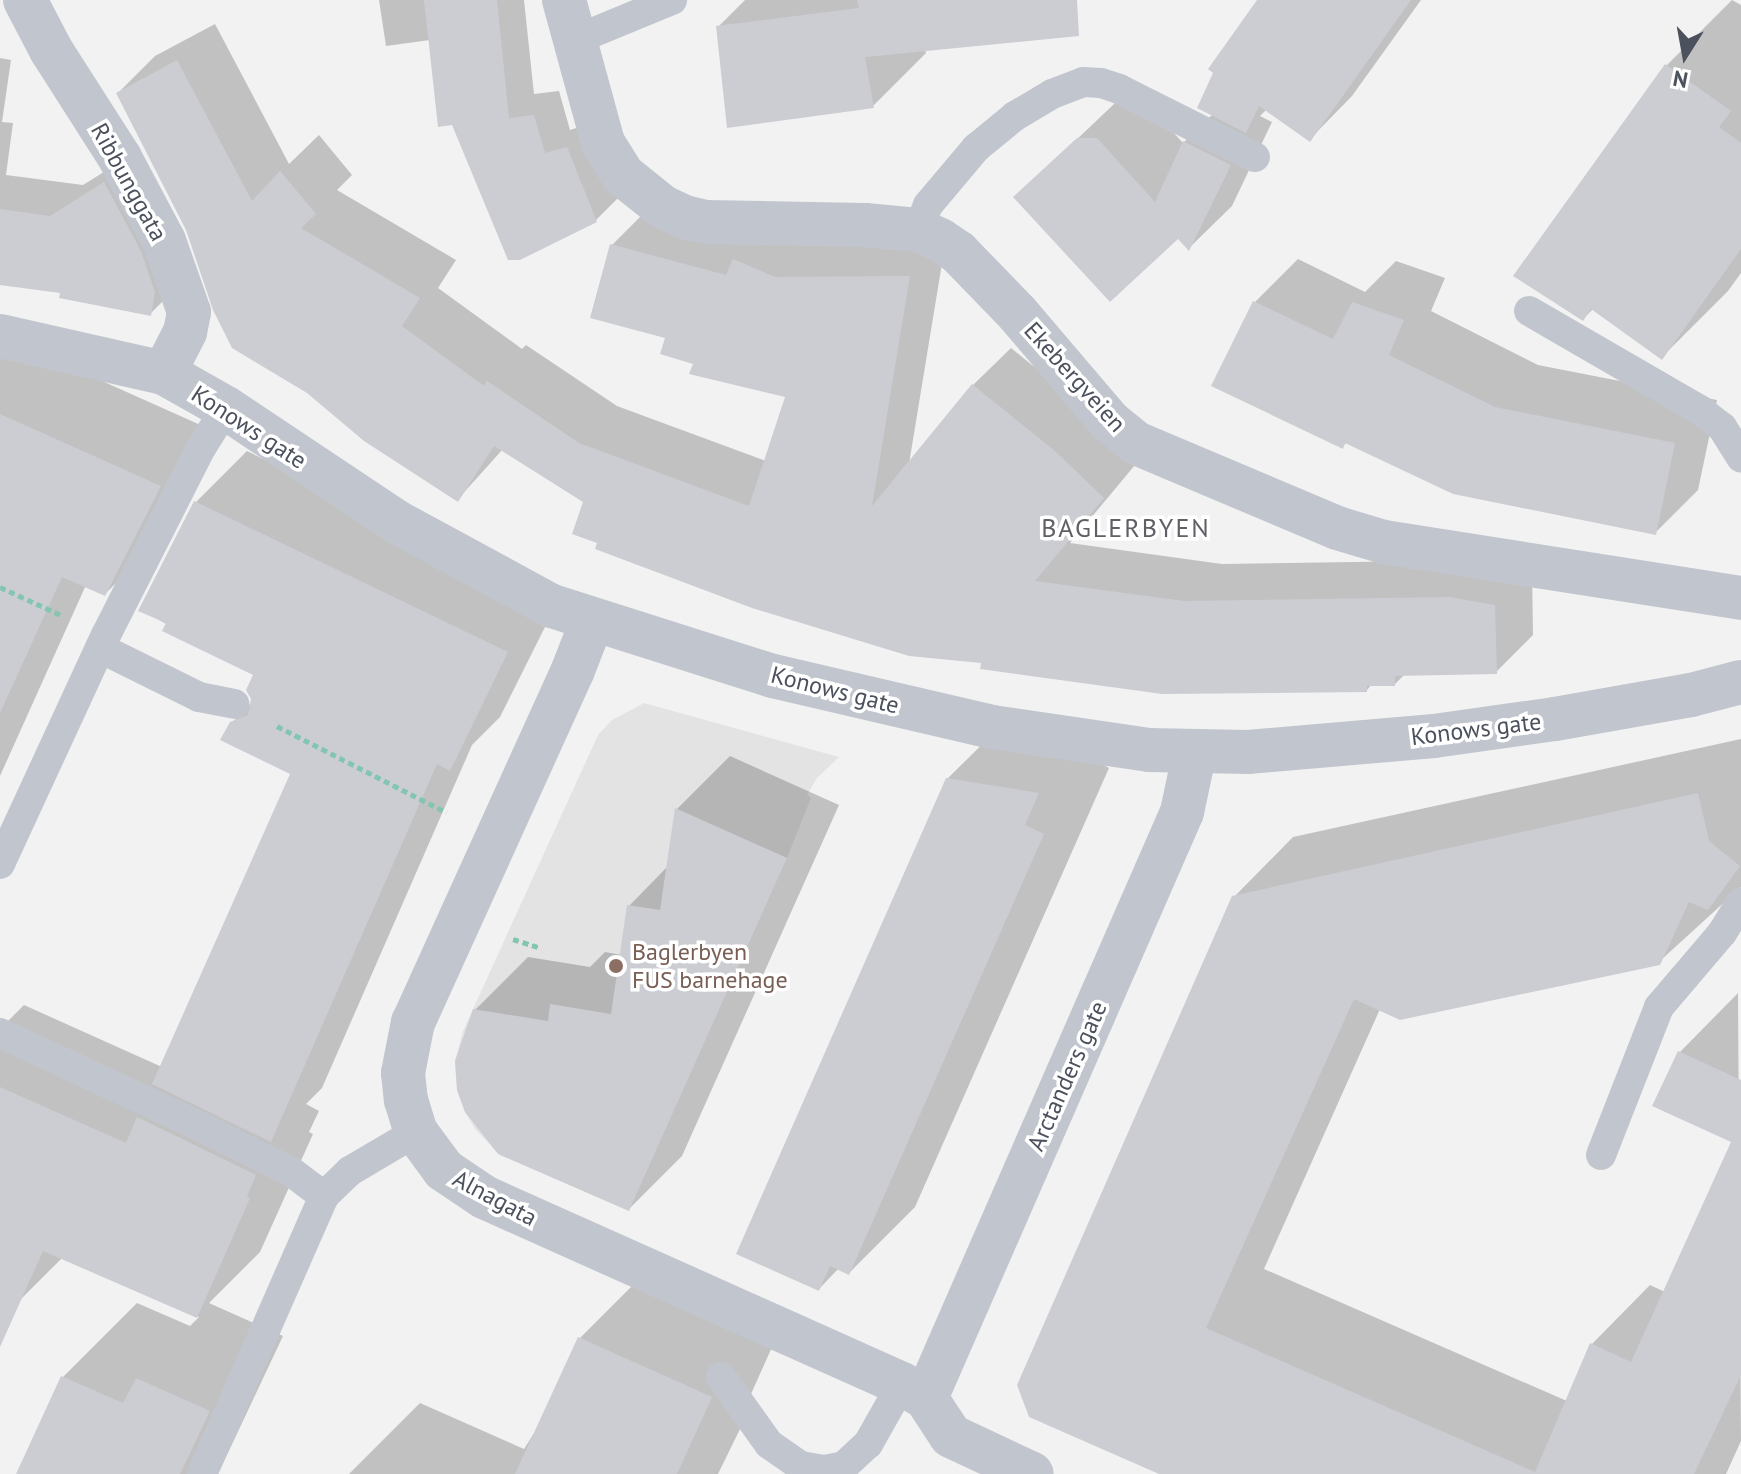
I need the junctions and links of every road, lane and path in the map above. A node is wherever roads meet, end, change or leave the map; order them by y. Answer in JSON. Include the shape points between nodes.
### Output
{"nodes":[{"id":1,"x":25,"y":0,"type":"edge"},
{"id":2,"x":672,"y":0,"type":"edge"},
{"id":3,"x":569,"y":20,"type":"edge"},
{"id":4,"x":1255,"y":157,"type":"dead end"},
{"id":5,"x":918,"y":230,"type":"junction"},
{"id":6,"x":1529,"y":311,"type":"dead end"},
{"id":7,"x":0,"y":336,"type":"edge"},
{"id":8,"x":164,"y":373,"type":"junction"},
{"id":9,"x":226,"y":408,"type":"junction"},
{"id":10,"x":1740,"y":450,"type":"edge"},
{"id":11,"x":0,"y":587,"type":"edge"},
{"id":12,"x":1741,"y":598,"type":"edge"},
{"id":13,"x":592,"y":621,"type":"junction"},
{"id":14,"x":103,"y":642,"type":"junction"},
{"id":15,"x":1741,"y":682,"type":"edge"},
{"id":16,"x":234,"y":704,"type":"joint"},
{"id":17,"x":1195,"y":751,"type":"junction"},
{"id":18,"x":447,"y":813,"type":"dead end"},
{"id":19,"x":0,"y":864,"type":"edge"},
{"id":20,"x":1741,"y":902,"type":"edge"},
{"id":21,"x":0,"y":1033,"type":"edge"},
{"id":22,"x":416,"y":1132,"type":"junction"},
{"id":23,"x":1601,"y":1155,"type":"dead end"},
{"id":24,"x":324,"y":1196,"type":"junction"},
{"id":25,"x":721,"y":1377,"type":"dead end"},
{"id":26,"x":914,"y":1391,"type":"junction"},
{"id":27,"x":202,"y":1474,"type":"edge"},
{"id":28,"x":1032,"y":1474,"type":"edge"}],
"edges":[{"from":1,"to":8,"type":"street","name":"Ribbunggata","via":[[164,241],[189,312]]},
{"from":2,"to":3,"type":"lane","name":"Ekebergveien"},
{"from":3,"to":5,"type":"street","name":"Ekebergveien","via":[[603,143],[623,175],[663,207],[706,222]]},
{"from":4,"to":5,"type":"lane","via":[[1119,89],[1083,82],[1015,116],[976,148],[937,193]]},
{"from":5,"to":12,"type":"street","name":"Ekebergveien","via":[[958,252],[1006,320],[1136,443],[1281,506],[1384,542]]},
{"from":6,"to":10,"type":"lane","via":[[1700,410]]},
{"from":7,"to":8,"type":"street","name":"Konows gate"},
{"from":8,"to":9,"type":"street","name":"Konows gate"},
{"from":9,"to":13,"type":"street","name":"Konows gate","via":[[397,522],[552,606]]},
{"from":9,"to":14,"type":"lane"},
{"from":11,"to":14,"type":"path"},
{"from":13,"to":17,"type":"street","name":"Konows gate","via":[[773,676],[992,727],[1149,750]]},
{"from":13,"to":22,"type":"street","name":"Alnagata","via":[[413,1022],[403,1073]]},
{"from":14,"to":16,"type":"lane","via":[[199,697]]},
{"from":14,"to":19,"type":"lane"},
{"from":15,"to":17,"type":"street","name":"Konows gate","via":[[1570,717],[1434,736],[1248,752]]},
{"from":16,"to":18,"type":"path"},
{"from":17,"to":26,"type":"street","name":"Arctanders gate","via":[[1182,812]]},
{"from":20,"to":23,"type":"lane","via":[[1722,933],[1659,1007]]},
{"from":21,"to":24,"type":"lane","via":[[293,1173]]},
{"from":22,"to":24,"type":"lane","via":[[350,1171]]},
{"from":22,"to":26,"type":"street","name":"Alnagata","via":[[444,1170],[484,1197]]},
{"from":24,"to":27,"type":"lane"},
{"from":25,"to":26,"type":"lane","via":[[769,1444],[801,1466],[824,1470],[844,1466]]},
{"from":26,"to":28,"type":"street","via":[[951,1436]]}]}
